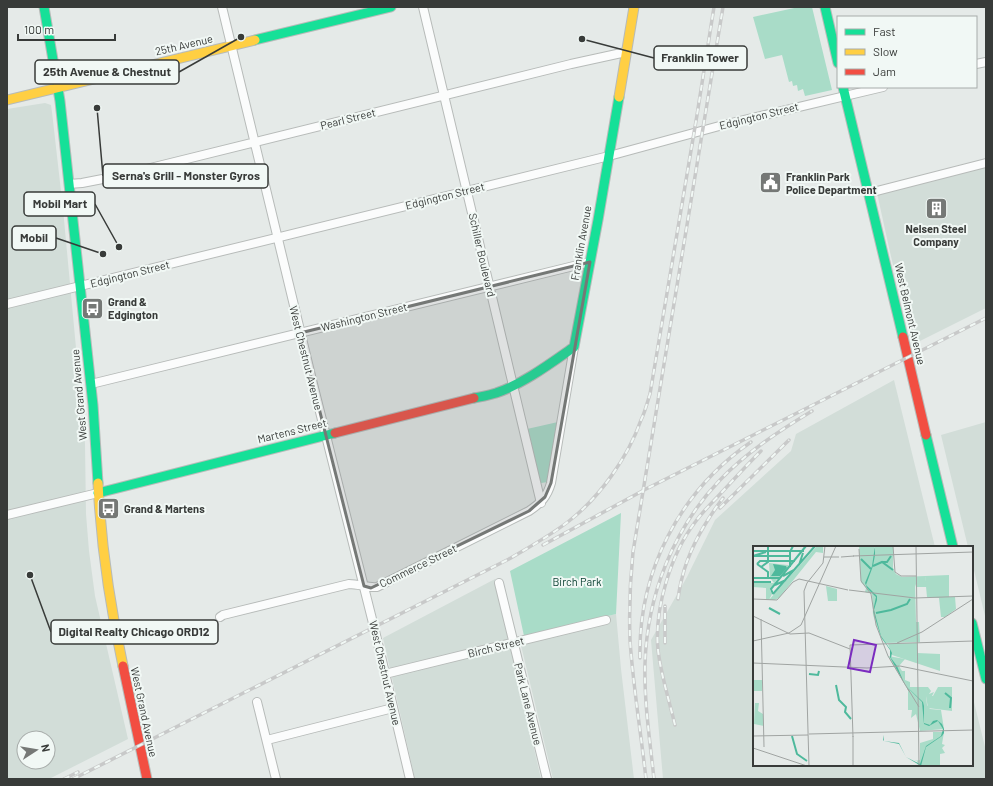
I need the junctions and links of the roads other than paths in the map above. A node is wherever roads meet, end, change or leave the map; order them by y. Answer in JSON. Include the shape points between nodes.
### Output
{"nodes":[{"id":1,"x":44,"y":7,"type":"edge"},
{"id":2,"x":222,"y":7,"type":"edge"},
{"id":3,"x":391,"y":7,"type":"edge"},
{"id":4,"x":423,"y":7,"type":"edge"},
{"id":5,"x":634,"y":7,"type":"edge"},
{"id":6,"x":825,"y":7,"type":"edge"},
{"id":7,"x":231,"y":46,"type":"junction"},
{"id":8,"x":626,"y":52,"type":"junction"},
{"id":9,"x":837,"y":59,"type":"edge"},
{"id":10,"x":58,"y":87,"type":"junction"},
{"id":11,"x":872,"y":88,"type":"edge"},
{"id":12,"x":844,"y":91,"type":"edge"},
{"id":13,"x":444,"y":96,"type":"junction"},
{"id":14,"x":7,"y":100,"type":"edge"},
{"id":15,"x":254,"y":142,"type":"junction"},
{"id":16,"x":609,"y":156,"type":"junction"},
{"id":17,"x":986,"y":163,"type":"edge"},
{"id":18,"x":68,"y":184,"type":"junction"},
{"id":19,"x":466,"y":191,"type":"junction"},
{"id":20,"x":869,"y":192,"type":"junction"},
{"id":21,"x":277,"y":237,"type":"junction"},
{"id":22,"x":590,"y":262,"type":"junction"},
{"id":23,"x":80,"y":286,"type":"junction"},
{"id":24,"x":489,"y":287,"type":"junction"},
{"id":25,"x":7,"y":304,"type":"edge"},
{"id":26,"x":300,"y":333,"type":"junction"},
{"id":27,"x":574,"y":348,"type":"junction"},
{"id":28,"x":91,"y":384,"type":"junction"},
{"id":29,"x":513,"y":386,"type":"junction"},
{"id":30,"x":325,"y":435,"type":"junction"},
{"id":31,"x":551,"y":483,"type":"joint"},
{"id":32,"x":98,"y":493,"type":"junction"},
{"id":33,"x":541,"y":502,"type":"junction"},
{"id":34,"x":7,"y":515,"type":"edge"},
{"id":35,"x":954,"y":546,"type":"edge"},
{"id":36,"x":499,"y":583,"type":"dead end"},
{"id":37,"x":364,"y":586,"type":"junction"},
{"id":38,"x":220,"y":618,"type":"dead end"},
{"id":39,"x":606,"y":620,"type":"dead end"},
{"id":40,"x":973,"y":626,"type":"edge"},
{"id":41,"x":513,"y":643,"type":"junction"},
{"id":42,"x":385,"y":674,"type":"junction"},
{"id":43,"x":986,"y":679,"type":"edge"},
{"id":44,"x":257,"y":702,"type":"dead end"},
{"id":45,"x":393,"y":708,"type":"junction"},
{"id":46,"x":267,"y":740,"type":"junction"},
{"id":47,"x":147,"y":779,"type":"edge"},
{"id":48,"x":276,"y":779,"type":"edge"},
{"id":49,"x":410,"y":779,"type":"edge"},
{"id":50,"x":547,"y":779,"type":"edge"}],
"edges":[{"from":1,"to":10,"type":"main road","name":"West Grand Avenue"},
{"from":2,"to":7,"type":"street","name":"West Chestnut Avenue"},
{"from":3,"to":7,"type":"main road","name":"25th Avenue"},
{"from":4,"to":13,"type":"street","name":"Schiller Boulevard"},
{"from":5,"to":8,"type":"main road","name":"Franklin Avenue"},
{"from":6,"to":9,"type":"main road"},
{"from":7,"to":10,"type":"main road","name":"25th Avenue"},
{"from":7,"to":15,"type":"street","name":"West Chestnut Avenue"},
{"from":8,"to":13,"type":"street","name":"Pearl Street"},
{"from":8,"to":16,"type":"main road","name":"Franklin Avenue"},
{"from":10,"to":14,"type":"main road","name":"25th Avenue"},
{"from":10,"to":18,"type":"main road","name":"West Grand Avenue"},
{"from":11,"to":12,"type":"street","name":"Edgington Street"},
{"from":12,"to":16,"type":"street","name":"Edgington Street"},
{"from":12,"to":20,"type":"main road","name":"West Belmont Avenue"},
{"from":13,"to":15,"type":"street","name":"Pearl Street"},
{"from":13,"to":19,"type":"street","name":"Schiller Boulevard"},
{"from":15,"to":18,"type":"street","name":"Pearl Street","via":[[118,176]]},
{"from":15,"to":21,"type":"street","name":"West Chestnut Avenue"},
{"from":16,"to":19,"type":"street","name":"Edgington Street"},
{"from":16,"to":22,"type":"main road","name":"Franklin Avenue"},
{"from":17,"to":20,"type":"street"},
{"from":18,"to":23,"type":"main road","name":"West Grand Avenue"},
{"from":19,"to":21,"type":"street","name":"Edgington Street"},
{"from":19,"to":24,"type":"street","name":"Schiller Boulevard"},
{"from":20,"to":35,"type":"main road","name":"West Belmont Avenue"},
{"from":21,"to":23,"type":"street","name":"Edgington Street"},
{"from":21,"to":26,"type":"street","name":"West Chestnut Avenue"},
{"from":22,"to":24,"type":"street","name":"Washington Street"},
{"from":22,"to":27,"type":"main road","name":"Franklin Avenue"},
{"from":23,"to":25,"type":"street","name":"Edgington Street"},
{"from":23,"to":28,"type":"main road","name":"West Grand Avenue"},
{"from":24,"to":26,"type":"street","name":"Washington Street"},
{"from":24,"to":29,"type":"street","name":"Schiller Boulevard"},
{"from":26,"to":28,"type":"street","name":"Washington Street"},
{"from":26,"to":30,"type":"street","name":"West Chestnut Avenue"},
{"from":27,"to":29,"type":"main road","name":"Martens Street"},
{"from":27,"to":31,"type":"street","name":"Franklin Avenue"},
{"from":28,"to":32,"type":"main road","name":"West Grand Avenue"},
{"from":29,"to":30,"type":"main road","name":"Martens Street","via":[[496,393]]},
{"from":29,"to":33,"type":"street","name":"Schiller Boulevard"},
{"from":30,"to":32,"type":"main road","name":"Martens Street"},
{"from":30,"to":37,"type":"street","name":"West Chestnut Avenue"},
{"from":31,"to":33,"type":"street","name":"Commerce Street"},
{"from":32,"to":34,"type":"street","name":"Martens Street"},
{"from":32,"to":47,"type":"main road","name":"West Grand Avenue","via":[[105,567],[117,638]]},
{"from":33,"to":37,"type":"street","name":"Commerce Street","via":[[529,511],[377,587]]},
{"from":36,"to":41,"type":"street","name":"Park Lane Avenue"},
{"from":37,"to":38,"type":"street","name":"Commerce Street","via":[[349,584]]},
{"from":37,"to":42,"type":"street","name":"West Chestnut Avenue"},
{"from":39,"to":41,"type":"street","name":"Birch Street"},
{"from":40,"to":43,"type":"main road"},
{"from":41,"to":42,"type":"street","name":"Birch Street"},
{"from":41,"to":50,"type":"street","name":"Park Lane Avenue"},
{"from":42,"to":45,"type":"street","name":"West Chestnut Avenue"},
{"from":44,"to":46,"type":"street"},
{"from":45,"to":46,"type":"street"},
{"from":45,"to":49,"type":"street","name":"West Chestnut Avenue"},
{"from":46,"to":48,"type":"street"}]}
